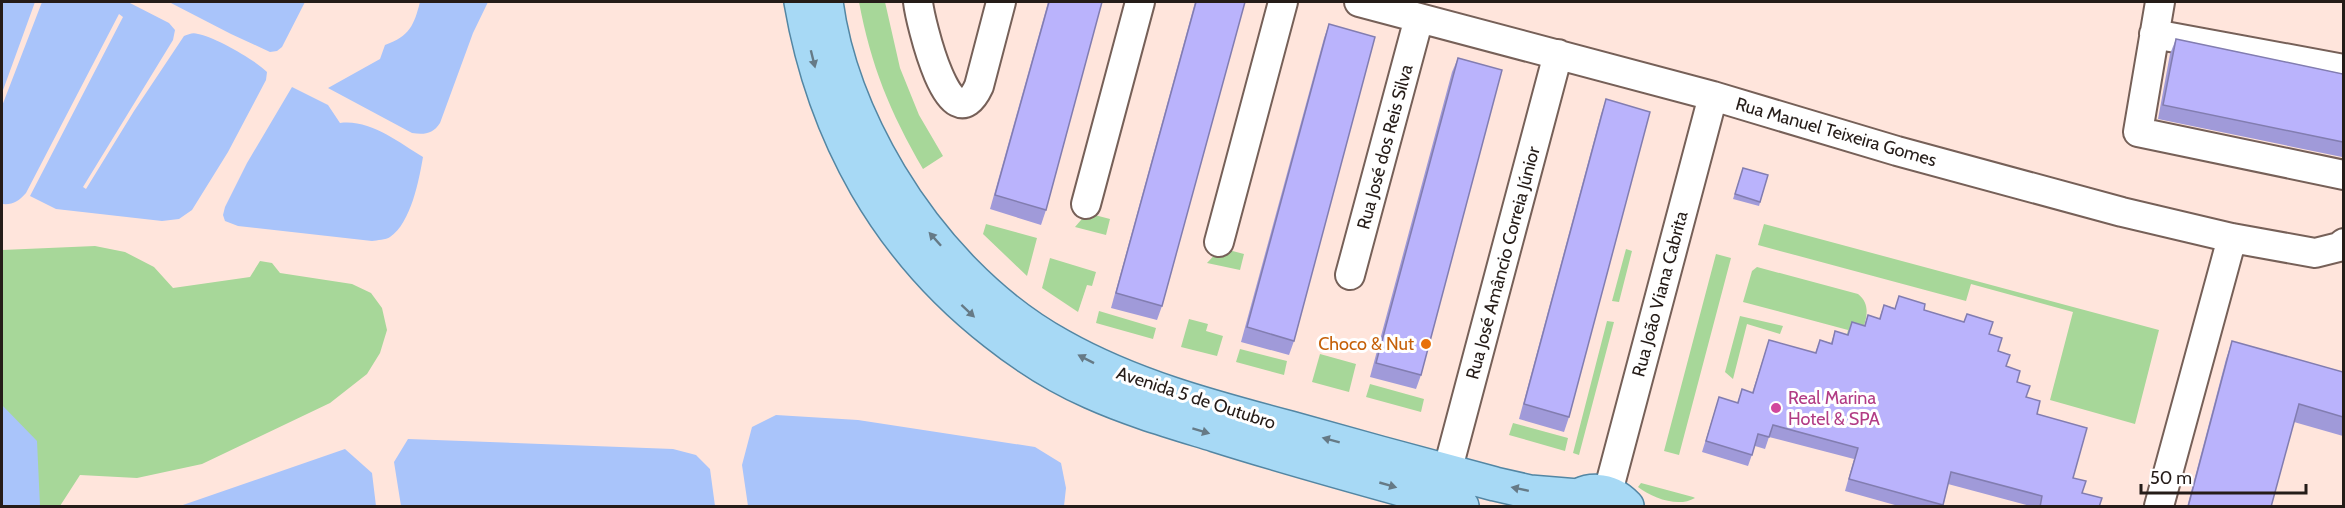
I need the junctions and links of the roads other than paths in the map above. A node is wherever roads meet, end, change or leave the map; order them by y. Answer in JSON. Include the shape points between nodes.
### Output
{"nodes":[{"id":1,"x":801,"y":2,"type":"edge"},
{"id":2,"x":826,"y":2,"type":"edge"},
{"id":3,"x":918,"y":2,"type":"edge"},
{"id":4,"x":1001,"y":2,"type":"edge"},
{"id":5,"x":1140,"y":2,"type":"edge"},
{"id":6,"x":1283,"y":2,"type":"edge"},
{"id":7,"x":1359,"y":2,"type":"edge"},
{"id":8,"x":2160,"y":2,"type":"edge"},
{"id":9,"x":1419,"y":18,"type":"junction"},
{"id":10,"x":2154,"y":34,"type":"junction"},
{"id":11,"x":1558,"y":54,"type":"junction"},
{"id":12,"x":2343,"y":69,"type":"edge"},
{"id":13,"x":1713,"y":96,"type":"junction"},
{"id":14,"x":2343,"y":175,"type":"edge"},
{"id":15,"x":1086,"y":204,"type":"dead end"},
{"id":16,"x":2232,"y":238,"type":"junction"},
{"id":17,"x":1219,"y":242,"type":"dead end"},
{"id":18,"x":2343,"y":243,"type":"edge"},
{"id":19,"x":1350,"y":275,"type":"dead end"},
{"id":20,"x":1447,"y":472,"type":"junction"},
{"id":21,"x":1595,"y":500,"type":"edge"},
{"id":22,"x":1462,"y":507,"type":"edge"},
{"id":23,"x":2159,"y":507,"type":"edge"}],
"edges":[{"from":1,"to":22,"type":"main road","name":"Avenida 5 de Outubro","one_way":true,"via":[[816,71],[834,121],[869,193],[887,222],[940,284],[1008,343],[1090,392],[1145,413]]},
{"from":20,"to":2,"type":"main road","name":"Avenida 5 de Outubro","one_way":true,"via":[[1154,388],[1094,363],[1022,321],[962,269],[901,194],[856,107],[833,41]]},
{"from":3,"to":4,"type":"street","via":[[933,62],[948,96],[965,103],[974,98],[979,86]]},
{"from":5,"to":15,"type":"street"},
{"from":6,"to":17,"type":"street"},
{"from":7,"to":9,"type":"street","name":"Rua Manuel Teixeira Gomes"},
{"from":8,"to":10,"type":"street"},
{"from":9,"to":11,"type":"street","name":"Rua Manuel Teixeira Gomes"},
{"from":9,"to":19,"type":"street","name":"Rua José dos Reis Silva"},
{"from":10,"to":12,"type":"street"},
{"from":10,"to":14,"type":"street","via":[[2138,132]]},
{"from":11,"to":13,"type":"street","name":"Rua Manuel Teixeira Gomes"},
{"from":11,"to":20,"type":"street","name":"Rua José Amâncio Correia Júnior"},
{"from":13,"to":16,"type":"street","name":"Rua Manuel Teixeira Gomes","via":[[2111,209]]},
{"from":13,"to":21,"type":"street","name":"Rua João Viana Cabrita"},
{"from":16,"to":18,"type":"street","name":"Rua Manuel Teixeira Gomes","via":[[2315,253]]},
{"from":16,"to":23,"type":"street"},
{"from":21,"to":20,"type":"main road","name":"Avenida 5 de Outubro","one_way":true,"via":[[1530,492]]}]}
